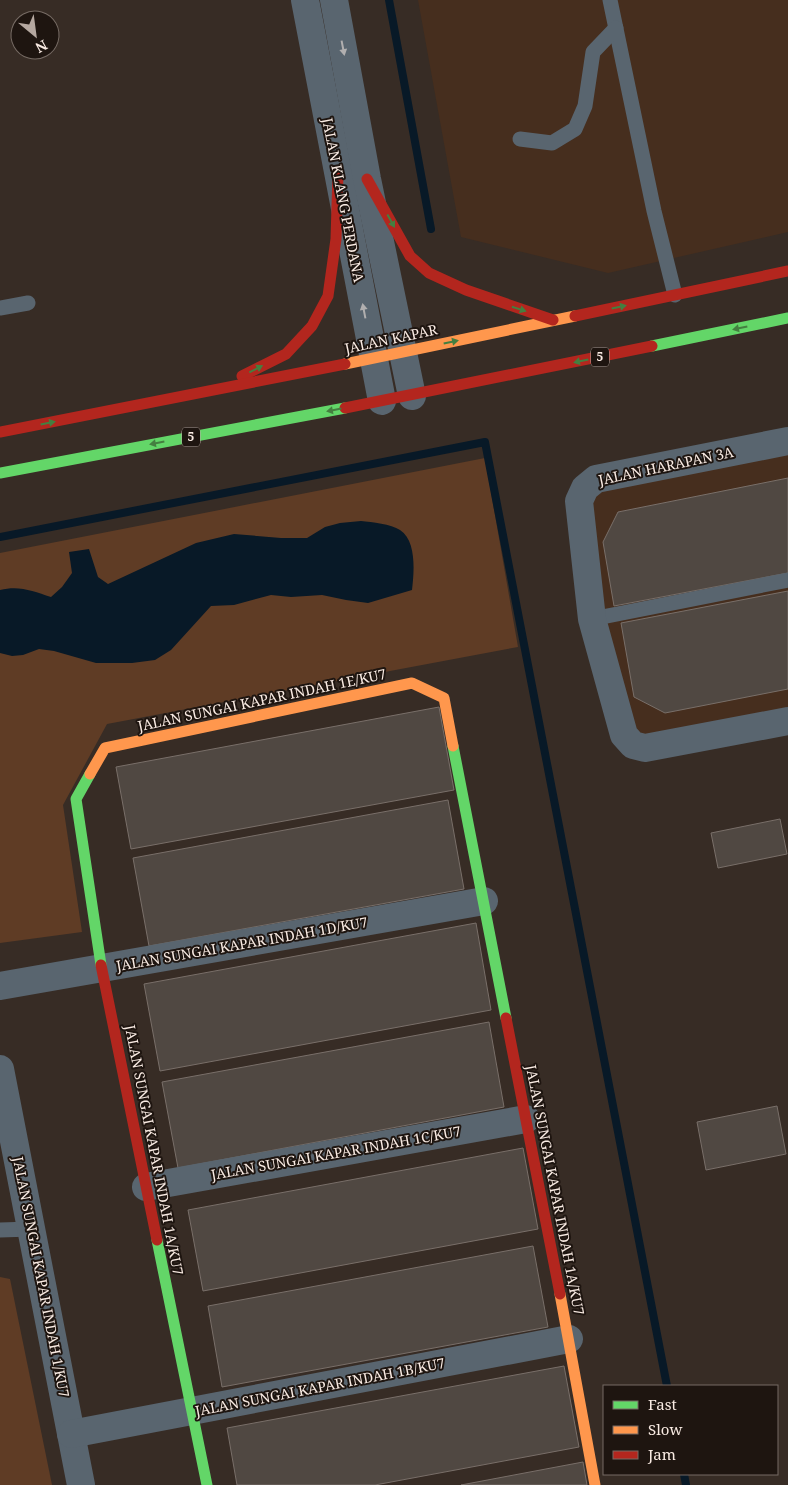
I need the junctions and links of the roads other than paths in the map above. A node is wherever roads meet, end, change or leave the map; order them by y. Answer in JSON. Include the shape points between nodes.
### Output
{"nodes":[{"id":1,"x":305,"y":0,"type":"edge"},
{"id":2,"x":334,"y":0,"type":"edge"},
{"id":3,"x":610,"y":0,"type":"edge"},
{"id":4,"x":616,"y":28,"type":"junction"},
{"id":5,"x":520,"y":139,"type":"dead end"},
{"id":6,"x":338,"y":173,"type":"junction"},
{"id":7,"x":367,"y":179,"type":"junction"},
{"id":8,"x":788,"y":271,"type":"edge"},
{"id":9,"x":675,"y":295,"type":"junction"},
{"id":10,"x":28,"y":303,"type":"dead end"},
{"id":11,"x":0,"y":308,"type":"edge"},
{"id":12,"x":788,"y":318,"type":"edge"},
{"id":13,"x":554,"y":320,"type":"junction"},
{"id":14,"x":403,"y":353,"type":"junction"},
{"id":15,"x":373,"y":358,"type":"junction"},
{"id":16,"x":212,"y":391,"type":"junction"},
{"id":17,"x":412,"y":396,"type":"junction"},
{"id":18,"x":382,"y":401,"type":"junction"},
{"id":19,"x":0,"y":432,"type":"edge"},
{"id":20,"x":788,"y":441,"type":"edge"},
{"id":21,"x":0,"y":473,"type":"edge"},
{"id":22,"x":788,"y":580,"type":"edge"},
{"id":23,"x":592,"y":619,"type":"junction"},
{"id":24,"x":788,"y":721,"type":"edge"},
{"id":25,"x":484,"y":902,"type":"junction"},
{"id":26,"x":102,"y":969,"type":"junction"},
{"id":27,"x":0,"y":986,"type":"edge"},
{"id":28,"x":0,"y":1069,"type":"edge"},
{"id":29,"x":526,"y":1119,"type":"junction"},
{"id":30,"x":146,"y":1186,"type":"junction"},
{"id":31,"x":31,"y":1229,"type":"junction"},
{"id":32,"x":0,"y":1230,"type":"edge"},
{"id":33,"x":569,"y":1340,"type":"junction"},
{"id":34,"x":192,"y":1411,"type":"junction"},
{"id":35,"x":71,"y":1434,"type":"junction"},
{"id":36,"x":81,"y":1485,"type":"edge"},
{"id":37,"x":207,"y":1485,"type":"edge"},
{"id":38,"x":595,"y":1485,"type":"edge"}],
"edges":[{"from":1,"to":6,"type":"street","name":"JALAN KLANG PERDANA"},
{"from":2,"to":7,"type":"street","name":"JALAN KLANG PERDANA","one_way":true},
{"from":3,"to":4,"type":"lane"},
{"from":4,"to":5,"type":"lane","via":[[593,52],[585,106],[575,129],[552,143]]},
{"from":4,"to":9,"type":"lane"},
{"from":15,"to":6,"type":"street","name":"JALAN KLANG PERDANA","one_way":true},
{"from":16,"to":6,"type":"main road","one_way":true,"via":[[286,354],[312,326],[328,296],[336,239]]},
{"from":7,"to":13,"type":"main road","one_way":true,"via":[[410,256],[429,273],[466,290]]},
{"from":7,"to":14,"type":"street","name":"JALAN KLANG PERDANA"},
{"from":8,"to":9,"type":"main road","name":"JALAN KAPAR"},
{"from":13,"to":9,"type":"main road","name":"JALAN KAPAR","one_way":true},
{"from":10,"to":11,"type":"lane"},
{"from":12,"to":17,"type":"main road","number":"5","one_way":true},
{"from":14,"to":13,"type":"main road","name":"JALAN KAPAR","one_way":true},
{"from":14,"to":15,"type":"main road","name":"JALAN KAPAR"},
{"from":14,"to":17,"type":"street","name":"JALAN KLANG PERDANA"},
{"from":15,"to":16,"type":"main road","name":"JALAN KAPAR"},
{"from":15,"to":18,"type":"street","name":"JALAN KLANG PERDANA"},
{"from":19,"to":16,"type":"main road","name":"JALAN KAPAR","one_way":true},
{"from":17,"to":18,"type":"main road","number":"5"},
{"from":18,"to":21,"type":"main road","number":"5","one_way":true},
{"from":20,"to":23,"type":"street","name":"JALAN HARAPAN 3A","via":[[596,479],[585,488],[579,501]]},
{"from":22,"to":23,"type":"lane"},
{"from":23,"to":24,"type":"street","name":"JALAN HARAPAN 3A","via":[[624,735],[633,745],[645,748]]},
{"from":25,"to":26,"type":"street","name":"JALAN SUNGAI KAPAR INDAH 1D/KU7"},
{"from":25,"to":26,"type":"main road","name":"JALAN SUNGAI KAPAR INDAH 1E/KU7","via":[[444,698],[412,684],[105,748],[76,799]]},
{"from":25,"to":29,"type":"main road","name":"JALAN SUNGAI KAPAR INDAH 1A/KU7"},
{"from":26,"to":27,"type":"street","name":"JALAN SUNGAI KAPAR INDAH 1D/KU7"},
{"from":26,"to":30,"type":"main road","name":"JALAN SUNGAI KAPAR INDAH 1A/KU7"},
{"from":28,"to":31,"type":"street","name":"JALAN SUNGAI KAPAR INDAH 1/KU7"},
{"from":29,"to":30,"type":"street","name":"JALAN SUNGAI KAPAR INDAH 1C/KU7"},
{"from":29,"to":33,"type":"main road","name":"JALAN SUNGAI KAPAR INDAH 1A/KU7"},
{"from":30,"to":34,"type":"main road","name":"JALAN SUNGAI KAPAR INDAH 1A/KU7"},
{"from":31,"to":32,"type":"lane"},
{"from":31,"to":35,"type":"street","name":"JALAN SUNGAI KAPAR INDAH 1/KU7"},
{"from":33,"to":34,"type":"street","name":"JALAN SUNGAI KAPAR INDAH 1B/KU7"},
{"from":33,"to":38,"type":"main road","name":"JALAN SUNGAI KAPAR INDAH 1A/KU7"},
{"from":34,"to":35,"type":"street","name":"JALAN SUNGAI KAPAR INDAH 1B/KU7"},
{"from":34,"to":37,"type":"main road","name":"JALAN SUNGAI KAPAR INDAH 1A/KU7"},
{"from":35,"to":36,"type":"street","name":"JALAN SUNGAI KAPAR INDAH 1/KU7"}]}
